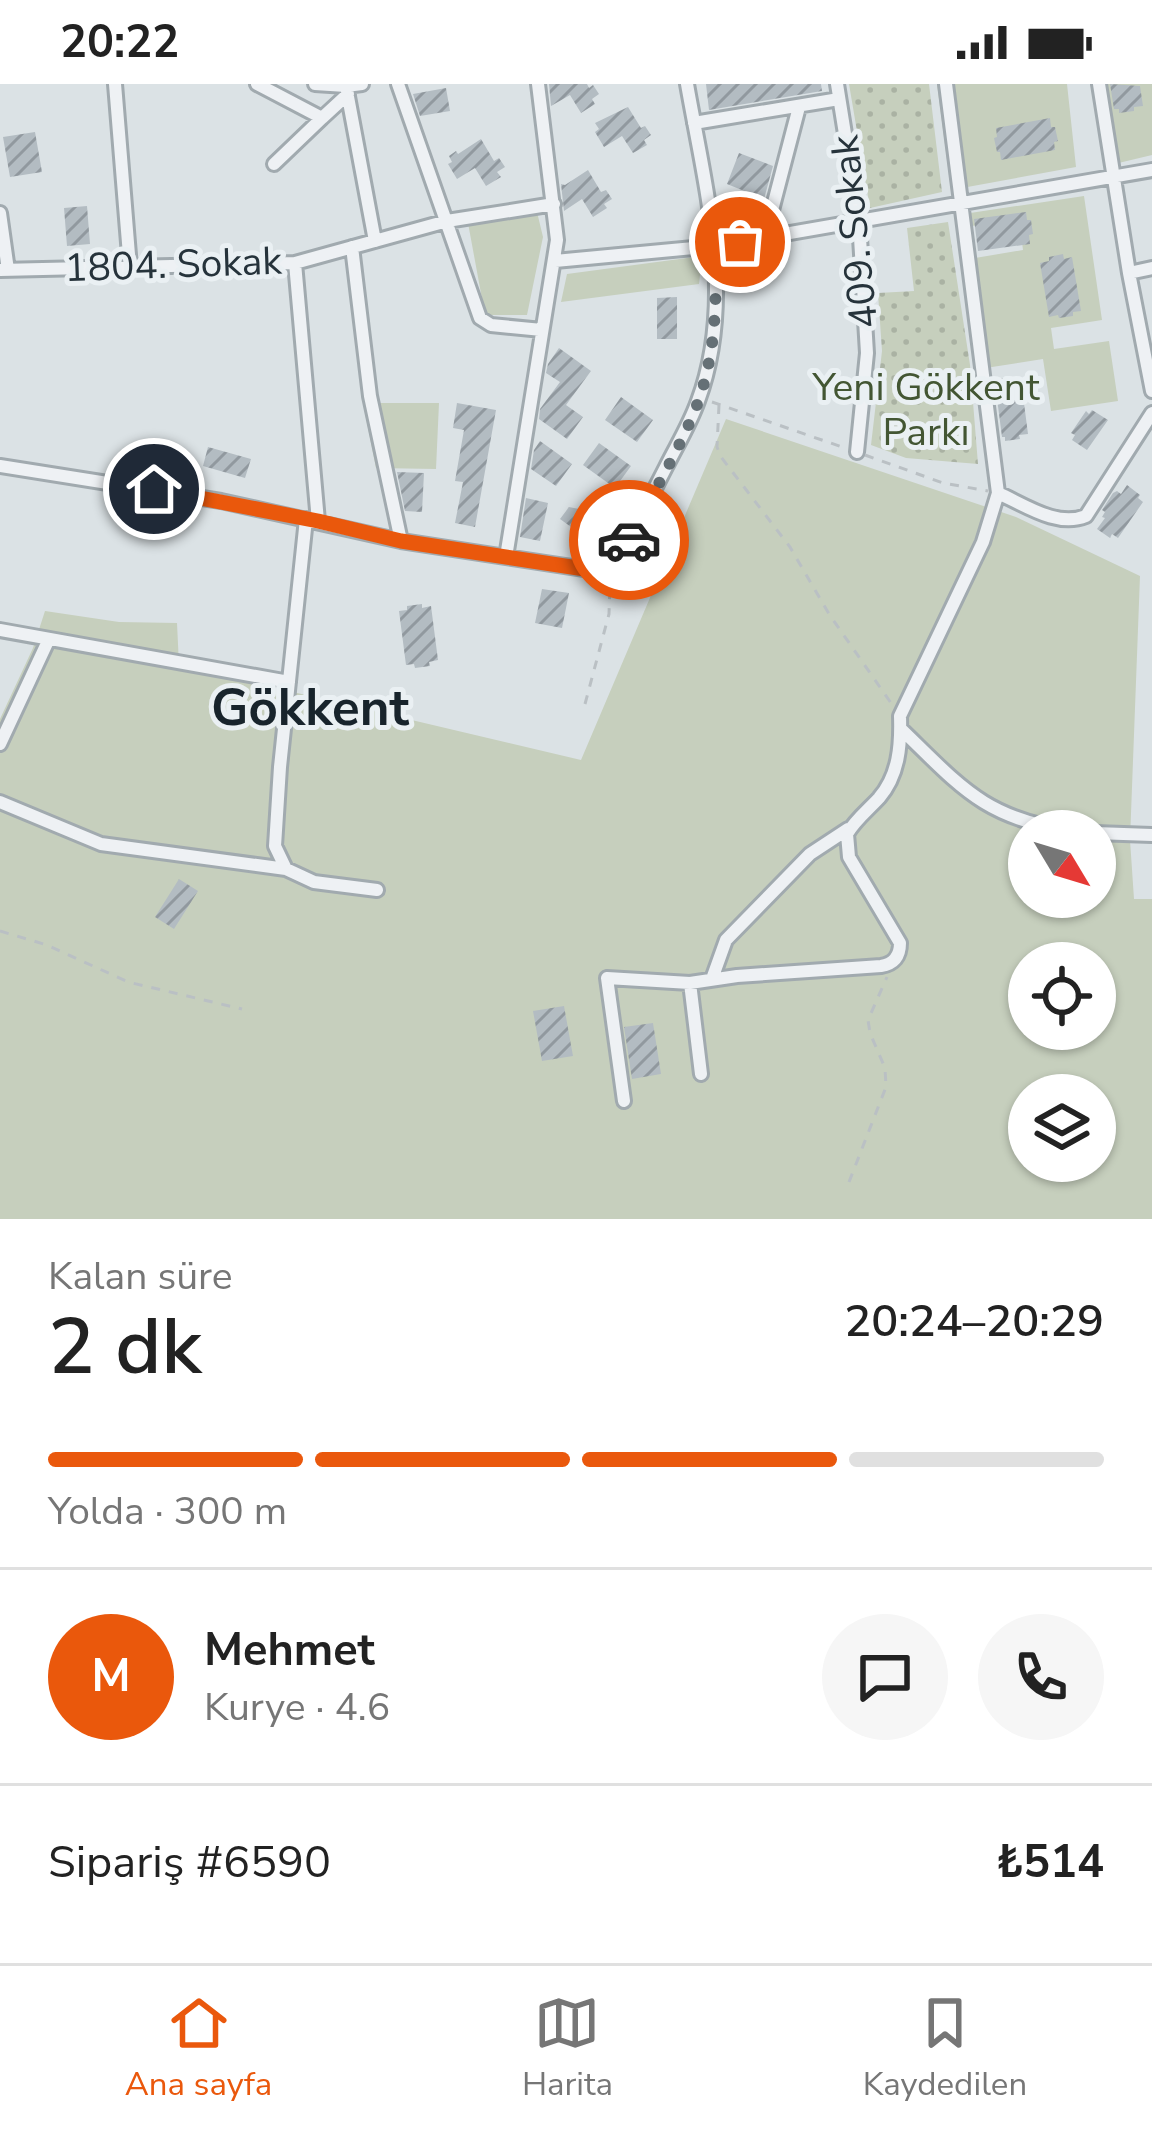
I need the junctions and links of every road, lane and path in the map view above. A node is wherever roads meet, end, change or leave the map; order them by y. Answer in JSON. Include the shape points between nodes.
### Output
{"nodes":[{"id":1,"x":115,"y":84,"type":"edge"},
{"id":2,"x":257,"y":84,"type":"edge"},
{"id":3,"x":315,"y":84,"type":"edge"},
{"id":4,"x":398,"y":84,"type":"edge"},
{"id":5,"x":538,"y":84,"type":"edge"},
{"id":6,"x":687,"y":84,"type":"edge"},
{"id":7,"x":837,"y":84,"type":"edge"},
{"id":8,"x":946,"y":84,"type":"edge"},
{"id":9,"x":1099,"y":84,"type":"edge"},
{"id":10,"x":352,"y":88,"type":"edge"},
{"id":11,"x":839,"y":99,"type":"junction"},
{"id":12,"x":799,"y":107,"type":"junction"},
{"id":13,"x":322,"y":118,"type":"junction"},
{"id":14,"x":694,"y":123,"type":"junction"},
{"id":15,"x":274,"y":164,"type":"dead end"},
{"id":16,"x":1152,"y":170,"type":"edge"},
{"id":17,"x":1115,"y":178,"type":"junction"},
{"id":18,"x":963,"y":203,"type":"junction"},
{"id":19,"x":554,"y":204,"type":"junction"},
{"id":20,"x":0,"y":213,"type":"edge"},
{"id":21,"x":447,"y":221,"type":"junction"},
{"id":22,"x":859,"y":221,"type":"junction"},
{"id":23,"x":765,"y":237,"type":"junction"},
{"id":24,"x":375,"y":241,"type":"junction"},
{"id":25,"x":715,"y":246,"type":"junction"},
{"id":26,"x":352,"y":247,"type":"junction"},
{"id":27,"x":555,"y":261,"type":"junction"},
{"id":28,"x":295,"y":263,"type":"junction"},
{"id":29,"x":130,"y":267,"type":"junction"},
{"id":30,"x":1152,"y":268,"type":"edge"},
{"id":31,"x":4,"y":270,"type":"edge"},
{"id":32,"x":1129,"y":273,"type":"junction"},
{"id":33,"x":542,"y":330,"type":"junction"},
{"id":34,"x":1152,"y":391,"type":"edge"},
{"id":35,"x":719,"y":405,"type":"dead end"},
{"id":36,"x":1152,"y":413,"type":"edge"},
{"id":37,"x":857,"y":452,"type":"dead end"},
{"id":38,"x":0,"y":466,"type":"edge"},
{"id":39,"x":998,"y":493,"type":"junction"},
{"id":40,"x":312,"y":520,"type":"junction"},
{"id":41,"x":401,"y":541,"type":"junction"},
{"id":42,"x":506,"y":557,"type":"junction"},
{"id":43,"x":611,"y":573,"type":"junction"},
{"id":44,"x":0,"y":630,"type":"edge"},
{"id":45,"x":48,"y":640,"type":"junction"},
{"id":46,"x":289,"y":682,"type":"junction"},
{"id":47,"x":585,"y":704,"type":"dead end"},
{"id":48,"x":900,"y":723,"type":"junction"},
{"id":49,"x":0,"y":744,"type":"edge"},
{"id":50,"x":0,"y":802,"type":"edge"},
{"id":51,"x":1008,"y":815,"type":"edge"},
{"id":52,"x":849,"y":829,"type":"junction"},
{"id":53,"x":1116,"y":834,"type":"edge"},
{"id":54,"x":1152,"y":835,"type":"edge"},
{"id":55,"x":286,"y":869,"type":"junction"},
{"id":56,"x":377,"y":890,"type":"dead end"},
{"id":57,"x":0,"y":931,"type":"edge"},
{"id":58,"x":897,"y":958,"type":"junction"},
{"id":59,"x":712,"y":980,"type":"junction"},
{"id":60,"x":690,"y":982,"type":"junction"},
{"id":61,"x":242,"y":1009,"type":"dead end"},
{"id":62,"x":701,"y":1074,"type":"dead end"},
{"id":63,"x":624,"y":1101,"type":"dead end"},
{"id":64,"x":849,"y":1182,"type":"dead end"}],
"edges":[{"from":1,"to":29,"type":"street"},
{"from":2,"to":13,"type":"street"},
{"from":3,"to":10,"type":"street"},
{"from":4,"to":21,"type":"street"},
{"from":5,"to":19,"type":"street"},
{"from":6,"to":14,"type":"street"},
{"from":7,"to":11,"type":"street","name":"409. Sokak"},
{"from":8,"to":18,"type":"street"},
{"from":9,"to":17,"type":"street"},
{"from":10,"to":13,"type":"street"},
{"from":10,"to":24,"type":"street"},
{"from":11,"to":12,"type":"street"},
{"from":11,"to":22,"type":"street","name":"409. Sokak"},
{"from":12,"to":14,"type":"street"},
{"from":12,"to":23,"type":"street"},
{"from":13,"to":15,"type":"street"},
{"from":14,"to":25,"type":"street"},
{"from":16,"to":17,"type":"street"},
{"from":17,"to":18,"type":"street"},
{"from":17,"to":32,"type":"street"},
{"from":18,"to":22,"type":"street"},
{"from":18,"to":39,"type":"street"},
{"from":19,"to":21,"type":"street","name":"1804. Sokak"},
{"from":19,"to":27,"type":"street"},
{"from":20,"to":31,"type":"street"},
{"from":21,"to":24,"type":"street","name":"1804. Sokak"},
{"from":21,"to":33,"type":"street","via":[[480,318]]},
{"from":22,"to":23,"type":"street"},
{"from":22,"to":37,"type":"street","name":"409. Sokak","via":[[868,353]]},
{"from":23,"to":25,"type":"street"},
{"from":24,"to":26,"type":"street","name":"1804. Sokak"},
{"from":25,"to":27,"type":"street"},
{"from":25,"to":43,"type":"street","via":[[713,329],[699,398]]},
{"from":26,"to":28,"type":"street","name":"1804. Sokak"},
{"from":26,"to":41,"type":"street","via":[[370,396]]},
{"from":27,"to":33,"type":"street"},
{"from":28,"to":29,"type":"street","name":"1804. Sokak"},
{"from":28,"to":40,"type":"street"},
{"from":29,"to":31,"type":"street","name":"1804. Sokak"},
{"from":30,"to":32,"type":"street"},
{"from":32,"to":34,"type":"street"},
{"from":33,"to":42,"type":"street"},
{"from":35,"to":48,"type":"path","via":[[724,463],[790,547]]},
{"from":36,"to":39,"type":"street","via":[[1086,516],[1059,520]]},
{"from":38,"to":40,"type":"street"},
{"from":39,"to":48,"type":"street"},
{"from":40,"to":41,"type":"street"},
{"from":40,"to":46,"type":"street"},
{"from":41,"to":42,"type":"street"},
{"from":42,"to":43,"type":"street"},
{"from":43,"to":47,"type":"path","via":[[610,614]]},
{"from":44,"to":45,"type":"street"},
{"from":45,"to":46,"type":"street"},
{"from":45,"to":49,"type":"street"},
{"from":46,"to":55,"type":"street","via":[[275,846]]},
{"from":48,"to":51,"type":"street","via":[[953,778]]},
{"from":48,"to":52,"type":"street","via":[[889,785]]},
{"from":50,"to":55,"type":"street","via":[[101,844]]},
{"from":52,"to":58,"type":"street","via":[[847,851],[900,944]]},
{"from":52,"to":59,"type":"street","via":[[810,854],[737,927]]},
{"from":53,"to":54,"type":"street"},
{"from":55,"to":56,"type":"street","via":[[314,882]]},
{"from":57,"to":61,"type":"path","via":[[128,982]]},
{"from":58,"to":59,"type":"street","via":[[881,966]]},
{"from":58,"to":64,"type":"path","via":[[868,1020],[886,1087]]},
{"from":59,"to":60,"type":"street"},
{"from":60,"to":62,"type":"street"},
{"from":60,"to":63,"type":"street","via":[[607,978]]}]}
